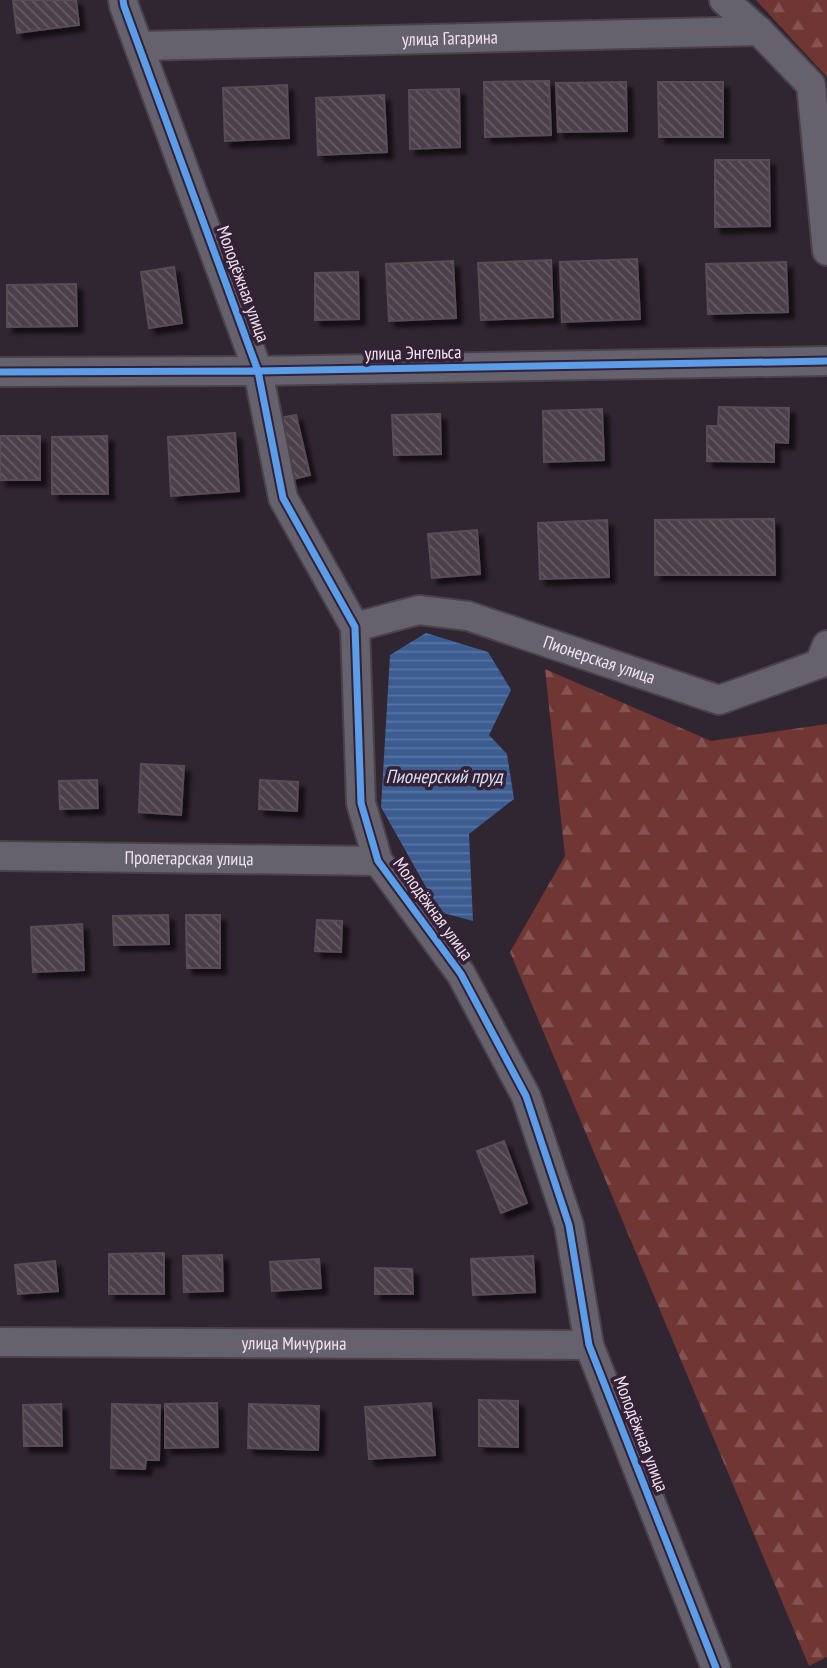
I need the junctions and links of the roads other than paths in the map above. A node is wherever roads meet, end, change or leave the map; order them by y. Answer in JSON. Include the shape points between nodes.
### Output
{"nodes":[{"id":1,"x":123,"y":0,"type":"edge"},
{"id":2,"x":724,"y":0,"type":"edge"},
{"id":3,"x":759,"y":31,"type":"junction"},
{"id":4,"x":140,"y":46,"type":"junction"},
{"id":5,"x":827,"y":251,"type":"edge"},
{"id":6,"x":827,"y":361,"type":"edge"},
{"id":7,"x":258,"y":371,"type":"junction"},
{"id":8,"x":0,"y":372,"type":"edge"},
{"id":9,"x":355,"y":627,"type":"junction"},
{"id":10,"x":827,"y":645,"type":"edge"},
{"id":11,"x":0,"y":856,"type":"edge"},
{"id":12,"x":378,"y":861,"type":"junction"},
{"id":13,"x":0,"y":1342,"type":"edge"},
{"id":14,"x":589,"y":1345,"type":"junction"},
{"id":15,"x":716,"y":1668,"type":"edge"}],
"edges":[{"from":1,"to":4,"type":"street","name":"Молодёжная улица"},
{"from":2,"to":3,"type":"street"},
{"from":3,"to":4,"type":"street","name":"улица Гагарина"},
{"from":3,"to":5,"type":"street","via":[[811,85]]},
{"from":4,"to":7,"type":"street","name":"Молодёжная улица"},
{"from":6,"to":7,"type":"street","name":"улица Энгельса"},
{"from":7,"to":8,"type":"street","name":"улица Энгельса"},
{"from":7,"to":9,"type":"street","name":"Молодёжная улица","via":[[283,498]]},
{"from":9,"to":10,"type":"street","name":"Пионерская улица","via":[[419,610],[468,615],[719,700],[820,664]]},
{"from":9,"to":12,"type":"street","name":"Молодёжная улица","via":[[361,803]]},
{"from":11,"to":12,"type":"street","name":"Пролетарская улица"},
{"from":12,"to":14,"type":"street","name":"Молодёжная улица","via":[[461,974],[526,1096],[569,1225]]},
{"from":13,"to":14,"type":"street","name":"улица Мичурина"},
{"from":14,"to":15,"type":"street","name":"Молодёжная улица"}]}
